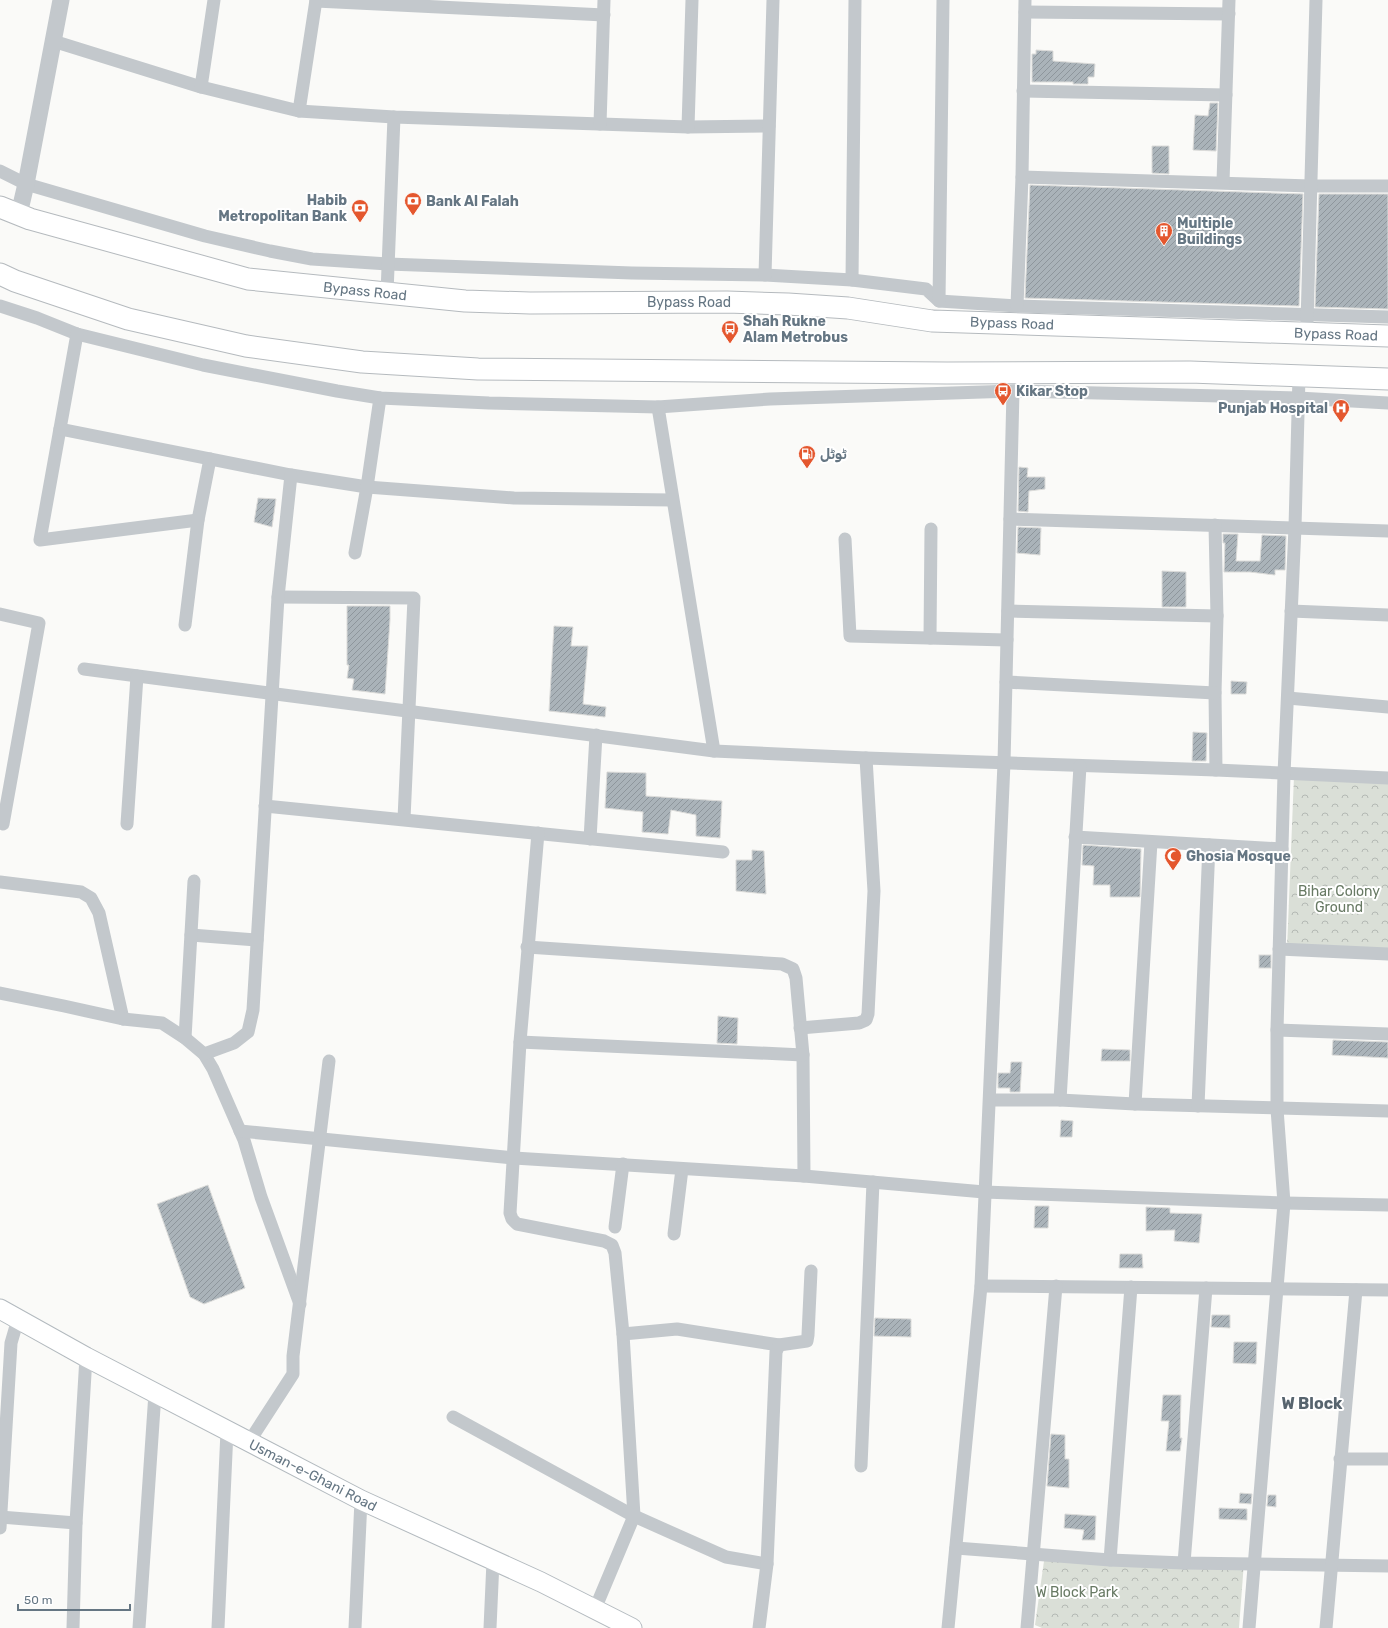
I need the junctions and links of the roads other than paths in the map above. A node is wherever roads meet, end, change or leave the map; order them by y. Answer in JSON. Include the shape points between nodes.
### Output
{"nodes":[{"id":1,"x":60,"y":0,"type":"edge"},
{"id":2,"x":214,"y":0,"type":"edge"},
{"id":3,"x":316,"y":0,"type":"edge"},
{"id":4,"x":604,"y":0,"type":"edge"},
{"id":5,"x":692,"y":0,"type":"edge"},
{"id":6,"x":773,"y":0,"type":"edge"},
{"id":7,"x":855,"y":0,"type":"edge"},
{"id":8,"x":942,"y":0,"type":"edge"},
{"id":9,"x":1229,"y":0,"type":"edge"},
{"id":10,"x":1316,"y":0,"type":"edge"},
{"id":11,"x":1025,"y":6,"type":"edge"},
{"id":12,"x":1229,"y":14,"type":"junction"},
{"id":13,"x":604,"y":15,"type":"junction"},
{"id":14,"x":53,"y":41,"type":"junction"},
{"id":15,"x":201,"y":87,"type":"junction"},
{"id":16,"x":1024,"y":91,"type":"junction"},
{"id":17,"x":1226,"y":95,"type":"junction"},
{"id":18,"x":299,"y":111,"type":"junction"},
{"id":19,"x":394,"y":117,"type":"junction"},
{"id":20,"x":600,"y":124,"type":"junction"},
{"id":21,"x":769,"y":126,"type":"junction"},
{"id":22,"x":688,"y":127,"type":"junction"},
{"id":23,"x":0,"y":171,"type":"edge"},
{"id":24,"x":1022,"y":176,"type":"junction"},
{"id":25,"x":1224,"y":182,"type":"junction"},
{"id":26,"x":26,"y":184,"type":"junction"},
{"id":27,"x":1311,"y":186,"type":"junction"},
{"id":28,"x":1388,"y":186,"type":"edge"},
{"id":29,"x":9,"y":211,"type":"edge"},
{"id":30,"x":388,"y":264,"type":"junction"},
{"id":31,"x":0,"y":274,"type":"edge"},
{"id":32,"x":765,"y":275,"type":"junction"},
{"id":33,"x":852,"y":280,"type":"junction"},
{"id":34,"x":387,"y":293,"type":"junction"},
{"id":35,"x":939,"y":301,"type":"junction"},
{"id":36,"x":0,"y":306,"type":"edge"},
{"id":37,"x":1017,"y":306,"type":"junction"},
{"id":38,"x":1388,"y":317,"type":"edge"},
{"id":39,"x":1307,"y":324,"type":"junction"},
{"id":40,"x":78,"y":334,"type":"junction"},
{"id":41,"x":1388,"y":336,"type":"edge"},
{"id":42,"x":1299,"y":376,"type":"junction"},
{"id":43,"x":1388,"y":379,"type":"edge"},
{"id":44,"x":1013,"y":391,"type":"junction"},
{"id":45,"x":380,"y":398,"type":"junction"},
{"id":46,"x":1298,"y":398,"type":"junction"},
{"id":47,"x":1388,"y":403,"type":"edge"},
{"id":48,"x":658,"y":406,"type":"junction"},
{"id":49,"x":60,"y":429,"type":"junction"},
{"id":50,"x":210,"y":459,"type":"junction"},
{"id":51,"x":291,"y":475,"type":"junction"},
{"id":52,"x":367,"y":487,"type":"junction"},
{"id":53,"x":672,"y":500,"type":"junction"},
{"id":54,"x":1010,"y":519,"type":"junction"},
{"id":55,"x":198,"y":520,"type":"junction"},
{"id":56,"x":1215,"y":525,"type":"junction"},
{"id":57,"x":1295,"y":527,"type":"junction"},
{"id":58,"x":931,"y":529,"type":"dead end"},
{"id":59,"x":1388,"y":530,"type":"edge"},
{"id":60,"x":845,"y":539,"type":"dead end"},
{"id":61,"x":355,"y":553,"type":"dead end"},
{"id":62,"x":278,"y":596,"type":"junction"},
{"id":63,"x":1008,"y":611,"type":"junction"},
{"id":64,"x":1291,"y":611,"type":"junction"},
{"id":65,"x":0,"y":614,"type":"edge"},
{"id":66,"x":1388,"y":615,"type":"edge"},
{"id":67,"x":1217,"y":616,"type":"junction"},
{"id":68,"x":185,"y":625,"type":"dead end"},
{"id":69,"x":930,"y":638,"type":"junction"},
{"id":70,"x":1007,"y":640,"type":"junction"},
{"id":71,"x":84,"y":668,"type":"dead end"},
{"id":72,"x":137,"y":676,"type":"junction"},
{"id":73,"x":1006,"y":682,"type":"junction"},
{"id":74,"x":1215,"y":693,"type":"junction"},
{"id":75,"x":273,"y":694,"type":"junction"},
{"id":76,"x":1288,"y":698,"type":"junction"},
{"id":77,"x":1388,"y":707,"type":"edge"},
{"id":78,"x":410,"y":712,"type":"junction"},
{"id":79,"x":596,"y":735,"type":"junction"},
{"id":80,"x":714,"y":751,"type":"junction"},
{"id":81,"x":866,"y":758,"type":"junction"},
{"id":82,"x":1004,"y":762,"type":"junction"},
{"id":83,"x":1080,"y":766,"type":"junction"},
{"id":84,"x":1216,"y":770,"type":"junction"},
{"id":85,"x":1284,"y":774,"type":"junction"},
{"id":86,"x":1388,"y":778,"type":"edge"},
{"id":87,"x":266,"y":806,"type":"junction"},
{"id":88,"x":404,"y":820,"type":"junction"},
{"id":89,"x":3,"y":824,"type":"dead end"},
{"id":90,"x":127,"y":824,"type":"dead end"},
{"id":91,"x":538,"y":833,"type":"junction"},
{"id":92,"x":1075,"y":837,"type":"junction"},
{"id":93,"x":590,"y":838,"type":"junction"},
{"id":94,"x":1151,"y":842,"type":"junction"},
{"id":95,"x":1209,"y":845,"type":"junction"},
{"id":96,"x":1282,"y":849,"type":"junction"},
{"id":97,"x":723,"y":852,"type":"dead end"},
{"id":98,"x":194,"y":881,"type":"dead end"},
{"id":99,"x":0,"y":882,"type":"edge"},
{"id":100,"x":191,"y":935,"type":"junction"},
{"id":101,"x":257,"y":940,"type":"junction"},
{"id":102,"x":527,"y":947,"type":"junction"},
{"id":103,"x":1279,"y":949,"type":"junction"},
{"id":104,"x":1388,"y":954,"type":"edge"},
{"id":105,"x":0,"y":993,"type":"edge"},
{"id":106,"x":123,"y":1019,"type":"junction"},
{"id":107,"x":800,"y":1028,"type":"junction"},
{"id":108,"x":1277,"y":1030,"type":"junction"},
{"id":109,"x":1388,"y":1034,"type":"edge"},
{"id":110,"x":185,"y":1038,"type":"junction"},
{"id":111,"x":520,"y":1042,"type":"junction"},
{"id":112,"x":204,"y":1054,"type":"junction"},
{"id":113,"x":803,"y":1055,"type":"junction"},
{"id":114,"x":329,"y":1061,"type":"dead end"},
{"id":115,"x":990,"y":1100,"type":"junction"},
{"id":116,"x":1060,"y":1100,"type":"junction"},
{"id":117,"x":1135,"y":1104,"type":"junction"},
{"id":118,"x":1198,"y":1106,"type":"junction"},
{"id":119,"x":1277,"y":1109,"type":"junction"},
{"id":120,"x":1388,"y":1111,"type":"edge"},
{"id":121,"x":240,"y":1131,"type":"junction"},
{"id":122,"x":320,"y":1138,"type":"junction"},
{"id":123,"x":514,"y":1158,"type":"junction"},
{"id":124,"x":623,"y":1164,"type":"junction"},
{"id":125,"x":682,"y":1168,"type":"junction"},
{"id":126,"x":804,"y":1176,"type":"junction"},
{"id":127,"x":873,"y":1182,"type":"junction"},
{"id":128,"x":984,"y":1192,"type":"junction"},
{"id":129,"x":1284,"y":1203,"type":"junction"},
{"id":130,"x":1388,"y":1205,"type":"edge"},
{"id":131,"x":615,"y":1227,"type":"dead end"},
{"id":132,"x":674,"y":1234,"type":"dead end"},
{"id":133,"x":811,"y":1271,"type":"dead end"},
{"id":134,"x":981,"y":1286,"type":"junction"},
{"id":135,"x":1056,"y":1286,"type":"junction"},
{"id":136,"x":1131,"y":1287,"type":"junction"},
{"id":137,"x":1206,"y":1288,"type":"junction"},
{"id":138,"x":1278,"y":1289,"type":"junction"},
{"id":139,"x":1356,"y":1290,"type":"junction"},
{"id":140,"x":1388,"y":1290,"type":"edge"},
{"id":141,"x":300,"y":1304,"type":"junction"},
{"id":142,"x":0,"y":1309,"type":"edge"},
{"id":143,"x":18,"y":1319,"type":"junction"},
{"id":144,"x":623,"y":1334,"type":"junction"},
{"id":145,"x":779,"y":1346,"type":"junction"},
{"id":146,"x":86,"y":1357,"type":"junction"},
{"id":147,"x":155,"y":1393,"type":"junction"},
{"id":148,"x":453,"y":1417,"type":"dead end"},
{"id":149,"x":228,"y":1431,"type":"junction"},
{"id":150,"x":249,"y":1442,"type":"junction"},
{"id":151,"x":1340,"y":1459,"type":"junction"},
{"id":152,"x":1388,"y":1459,"type":"edge"},
{"id":153,"x":861,"y":1466,"type":"dead end"},
{"id":154,"x":360,"y":1500,"type":"junction"},
{"id":155,"x":634,"y":1516,"type":"junction"},
{"id":156,"x":0,"y":1520,"type":"edge"},
{"id":157,"x":76,"y":1523,"type":"junction"},
{"id":158,"x":956,"y":1548,"type":"junction"},
{"id":159,"x":1033,"y":1554,"type":"junction"},
{"id":160,"x":1110,"y":1560,"type":"junction"},
{"id":161,"x":493,"y":1561,"type":"junction"},
{"id":162,"x":1184,"y":1563,"type":"junction"},
{"id":163,"x":767,"y":1564,"type":"junction"},
{"id":164,"x":1254,"y":1564,"type":"junction"},
{"id":165,"x":1331,"y":1564,"type":"junction"},
{"id":166,"x":1388,"y":1566,"type":"edge"},
{"id":167,"x":595,"y":1609,"type":"junction"},
{"id":168,"x":73,"y":1628,"type":"edge"},
{"id":169,"x":139,"y":1628,"type":"edge"},
{"id":170,"x":218,"y":1628,"type":"edge"},
{"id":171,"x":354,"y":1628,"type":"edge"},
{"id":172,"x":490,"y":1628,"type":"edge"},
{"id":173,"x":632,"y":1628,"type":"edge"},
{"id":174,"x":759,"y":1628,"type":"edge"},
{"id":175,"x":948,"y":1628,"type":"edge"},
{"id":176,"x":1027,"y":1628,"type":"edge"},
{"id":177,"x":1249,"y":1628,"type":"edge"},
{"id":178,"x":1326,"y":1628,"type":"edge"}],
"edges":[{"from":1,"to":14,"type":"street"},
{"from":2,"to":15,"type":"street"},
{"from":3,"to":13,"type":"street"},
{"from":3,"to":18,"type":"street"},
{"from":4,"to":13,"type":"street"},
{"from":5,"to":22,"type":"street"},
{"from":6,"to":21,"type":"street"},
{"from":7,"to":33,"type":"street"},
{"from":8,"to":35,"type":"street"},
{"from":9,"to":12,"type":"street"},
{"from":10,"to":27,"type":"street"},
{"from":11,"to":12,"type":"street"},
{"from":11,"to":16,"type":"street"},
{"from":12,"to":17,"type":"street"},
{"from":13,"to":20,"type":"street"},
{"from":14,"to":15,"type":"street"},
{"from":14,"to":26,"type":"street"},
{"from":15,"to":18,"type":"street"},
{"from":16,"to":17,"type":"street"},
{"from":16,"to":24,"type":"street"},
{"from":17,"to":25,"type":"street"},
{"from":18,"to":19,"type":"street"},
{"from":19,"to":20,"type":"street"},
{"from":19,"to":30,"type":"street"},
{"from":20,"to":22,"type":"street"},
{"from":21,"to":22,"type":"street"},
{"from":21,"to":32,"type":"street"},
{"from":23,"to":26,"type":"street"},
{"from":24,"to":25,"type":"street"},
{"from":24,"to":37,"type":"street"},
{"from":25,"to":27,"type":"street"},
{"from":26,"to":29,"type":"street"},
{"from":26,"to":30,"type":"street","via":[[205,236],[270,251],[312,259]]},
{"from":27,"to":28,"type":"street"},
{"from":27,"to":39,"type":"street"},
{"from":29,"to":34,"type":"main road","name":"Bypass Road","via":[[248,279]]},
{"from":30,"to":32,"type":"street","via":[[624,273]]},
{"from":30,"to":34,"type":"street"},
{"from":31,"to":42,"type":"main road","via":[[128,319],[246,346],[362,362],[478,369],[946,373],[1190,372]]},
{"from":32,"to":33,"type":"street"},
{"from":33,"to":35,"type":"street","via":[[926,288]]},
{"from":34,"to":39,"type":"main road","name":"Bypass Road","via":[[466,301],[530,303],[788,304],[848,308],[932,321]]},
{"from":35,"to":37,"type":"street"},
{"from":36,"to":40,"type":"street"},
{"from":37,"to":39,"type":"street"},
{"from":38,"to":39,"type":"street"},
{"from":39,"to":41,"type":"main road","name":"Bypass Road"},
{"from":40,"to":45,"type":"street","via":[[203,365]]},
{"from":40,"to":49,"type":"street"},
{"from":42,"to":43,"type":"main road"},
{"from":42,"to":46,"type":"street"},
{"from":44,"to":46,"type":"street"},
{"from":44,"to":48,"type":"street","via":[[770,399]]},
{"from":44,"to":54,"type":"street"},
{"from":45,"to":48,"type":"street"},
{"from":45,"to":52,"type":"street"},
{"from":46,"to":47,"type":"street"},
{"from":46,"to":57,"type":"street"},
{"from":48,"to":53,"type":"street"},
{"from":49,"to":50,"type":"street"},
{"from":49,"to":55,"type":"street","via":[[40,540]]},
{"from":50,"to":51,"type":"street"},
{"from":50,"to":55,"type":"street"},
{"from":51,"to":52,"type":"street"},
{"from":51,"to":62,"type":"street"},
{"from":52,"to":53,"type":"street","via":[[514,498]]},
{"from":52,"to":61,"type":"street"},
{"from":53,"to":80,"type":"street"},
{"from":54,"to":56,"type":"street"},
{"from":54,"to":63,"type":"street"},
{"from":55,"to":68,"type":"street"},
{"from":56,"to":57,"type":"street"},
{"from":56,"to":67,"type":"street"},
{"from":57,"to":59,"type":"street"},
{"from":57,"to":64,"type":"street"},
{"from":58,"to":69,"type":"street"},
{"from":60,"to":69,"type":"street","via":[[850,636]]},
{"from":62,"to":75,"type":"street"},
{"from":62,"to":78,"type":"street","via":[[414,598]]},
{"from":63,"to":67,"type":"street"},
{"from":63,"to":70,"type":"street"},
{"from":64,"to":66,"type":"street"},
{"from":64,"to":76,"type":"street"},
{"from":65,"to":89,"type":"street","via":[[39,623]]},
{"from":67,"to":74,"type":"street"},
{"from":69,"to":70,"type":"street"},
{"from":70,"to":73,"type":"street"},
{"from":71,"to":72,"type":"street"},
{"from":72,"to":75,"type":"street"},
{"from":72,"to":90,"type":"street"},
{"from":73,"to":74,"type":"street"},
{"from":73,"to":82,"type":"street"},
{"from":74,"to":84,"type":"street"},
{"from":75,"to":78,"type":"street"},
{"from":75,"to":87,"type":"street"},
{"from":76,"to":77,"type":"street"},
{"from":76,"to":85,"type":"street"},
{"from":78,"to":79,"type":"street"},
{"from":78,"to":88,"type":"street"},
{"from":79,"to":80,"type":"street"},
{"from":79,"to":93,"type":"street"},
{"from":80,"to":81,"type":"street"},
{"from":81,"to":82,"type":"street"},
{"from":81,"to":107,"type":"street","via":[[874,891],[868,1014],[866,1020],[859,1023]]},
{"from":82,"to":83,"type":"street"},
{"from":82,"to":115,"type":"street"},
{"from":83,"to":84,"type":"street"},
{"from":83,"to":92,"type":"street"},
{"from":84,"to":85,"type":"street"},
{"from":85,"to":86,"type":"street"},
{"from":85,"to":96,"type":"street"},
{"from":87,"to":88,"type":"street"},
{"from":87,"to":101,"type":"street"},
{"from":88,"to":91,"type":"street"},
{"from":91,"to":93,"type":"street"},
{"from":91,"to":102,"type":"street"},
{"from":92,"to":94,"type":"street"},
{"from":92,"to":116,"type":"street"},
{"from":93,"to":97,"type":"street"},
{"from":94,"to":95,"type":"street"},
{"from":94,"to":117,"type":"street"},
{"from":95,"to":96,"type":"street"},
{"from":95,"to":118,"type":"street"},
{"from":96,"to":103,"type":"street"},
{"from":98,"to":100,"type":"street"},
{"from":99,"to":106,"type":"street","via":[[81,892],[90,898],[99,914]]},
{"from":100,"to":101,"type":"street"},
{"from":100,"to":110,"type":"street"},
{"from":101,"to":112,"type":"street","via":[[253,1010],[248,1032],[234,1043]]},
{"from":102,"to":107,"type":"street","via":[[782,964],[792,969],[796,978]]},
{"from":102,"to":111,"type":"street"},
{"from":103,"to":104,"type":"street"},
{"from":103,"to":108,"type":"street"},
{"from":105,"to":106,"type":"street"},
{"from":106,"to":110,"type":"street","via":[[162,1023]]},
{"from":107,"to":113,"type":"street"},
{"from":108,"to":109,"type":"street"},
{"from":108,"to":119,"type":"street"},
{"from":110,"to":112,"type":"street"},
{"from":111,"to":113,"type":"street"},
{"from":111,"to":123,"type":"street"},
{"from":112,"to":121,"type":"street"},
{"from":113,"to":126,"type":"street"},
{"from":114,"to":122,"type":"street"},
{"from":115,"to":116,"type":"street"},
{"from":115,"to":128,"type":"street"},
{"from":116,"to":117,"type":"street"},
{"from":117,"to":118,"type":"street"},
{"from":118,"to":119,"type":"street"},
{"from":119,"to":120,"type":"street"},
{"from":119,"to":129,"type":"street"},
{"from":121,"to":122,"type":"street"},
{"from":121,"to":141,"type":"street"},
{"from":122,"to":123,"type":"street"},
{"from":122,"to":141,"type":"street"},
{"from":123,"to":124,"type":"street"},
{"from":123,"to":144,"type":"street","via":[[510,1213],[517,1224],[604,1241],[612,1245]]},
{"from":124,"to":125,"type":"street"},
{"from":124,"to":131,"type":"street"},
{"from":125,"to":126,"type":"street"},
{"from":125,"to":132,"type":"street"},
{"from":126,"to":127,"type":"street"},
{"from":127,"to":128,"type":"street"},
{"from":127,"to":153,"type":"street"},
{"from":128,"to":129,"type":"street"},
{"from":128,"to":134,"type":"street"},
{"from":129,"to":130,"type":"street"},
{"from":129,"to":138,"type":"street"},
{"from":133,"to":145,"type":"street","via":[[807,1341]]},
{"from":134,"to":135,"type":"street"},
{"from":134,"to":158,"type":"street"},
{"from":135,"to":136,"type":"street"},
{"from":135,"to":159,"type":"street"},
{"from":136,"to":137,"type":"street"},
{"from":136,"to":160,"type":"street"},
{"from":137,"to":138,"type":"street"},
{"from":137,"to":162,"type":"street"},
{"from":138,"to":139,"type":"street"},
{"from":138,"to":164,"type":"street"},
{"from":139,"to":140,"type":"street"},
{"from":139,"to":151,"type":"street"},
{"from":141,"to":150,"type":"street","via":[[293,1374]]},
{"from":142,"to":143,"type":"main road","name":"Usman-e-Ghani Road"},
{"from":143,"to":146,"type":"main road","name":"Usman-e-Ghani Road"},
{"from":143,"to":156,"type":"street","via":[[11,1343]]},
{"from":144,"to":145,"type":"street","via":[[677,1328]]},
{"from":144,"to":155,"type":"street"},
{"from":145,"to":163,"type":"street","via":[[776,1352]]},
{"from":146,"to":147,"type":"main road","name":"Usman-e-Ghani Road"},
{"from":146,"to":157,"type":"street"},
{"from":147,"to":149,"type":"main road","name":"Usman-e-Ghani Road"},
{"from":147,"to":169,"type":"street"},
{"from":148,"to":155,"type":"street"},
{"from":149,"to":150,"type":"main road","name":"Usman-e-Ghani Road"},
{"from":149,"to":170,"type":"street"},
{"from":150,"to":154,"type":"main road","name":"Usman-e-Ghani Road"},
{"from":151,"to":152,"type":"street"},
{"from":151,"to":165,"type":"street"},
{"from":154,"to":161,"type":"main road","name":"Usman-e-Ghani Road"},
{"from":154,"to":171,"type":"street"},
{"from":155,"to":163,"type":"street","via":[[726,1557]]},
{"from":155,"to":167,"type":"street"},
{"from":156,"to":157,"type":"street"},
{"from":157,"to":168,"type":"street"},
{"from":158,"to":159,"type":"street"},
{"from":158,"to":175,"type":"street"},
{"from":159,"to":160,"type":"street"},
{"from":159,"to":176,"type":"street"},
{"from":160,"to":162,"type":"street"},
{"from":161,"to":167,"type":"main road","name":"Usman-e-Ghani Road"},
{"from":161,"to":172,"type":"street"},
{"from":162,"to":164,"type":"street"},
{"from":163,"to":174,"type":"street"},
{"from":164,"to":165,"type":"street"},
{"from":164,"to":177,"type":"street"},
{"from":165,"to":166,"type":"street"},
{"from":165,"to":178,"type":"street"},
{"from":167,"to":173,"type":"main road","name":"Usman-e-Ghani Road"}]}
